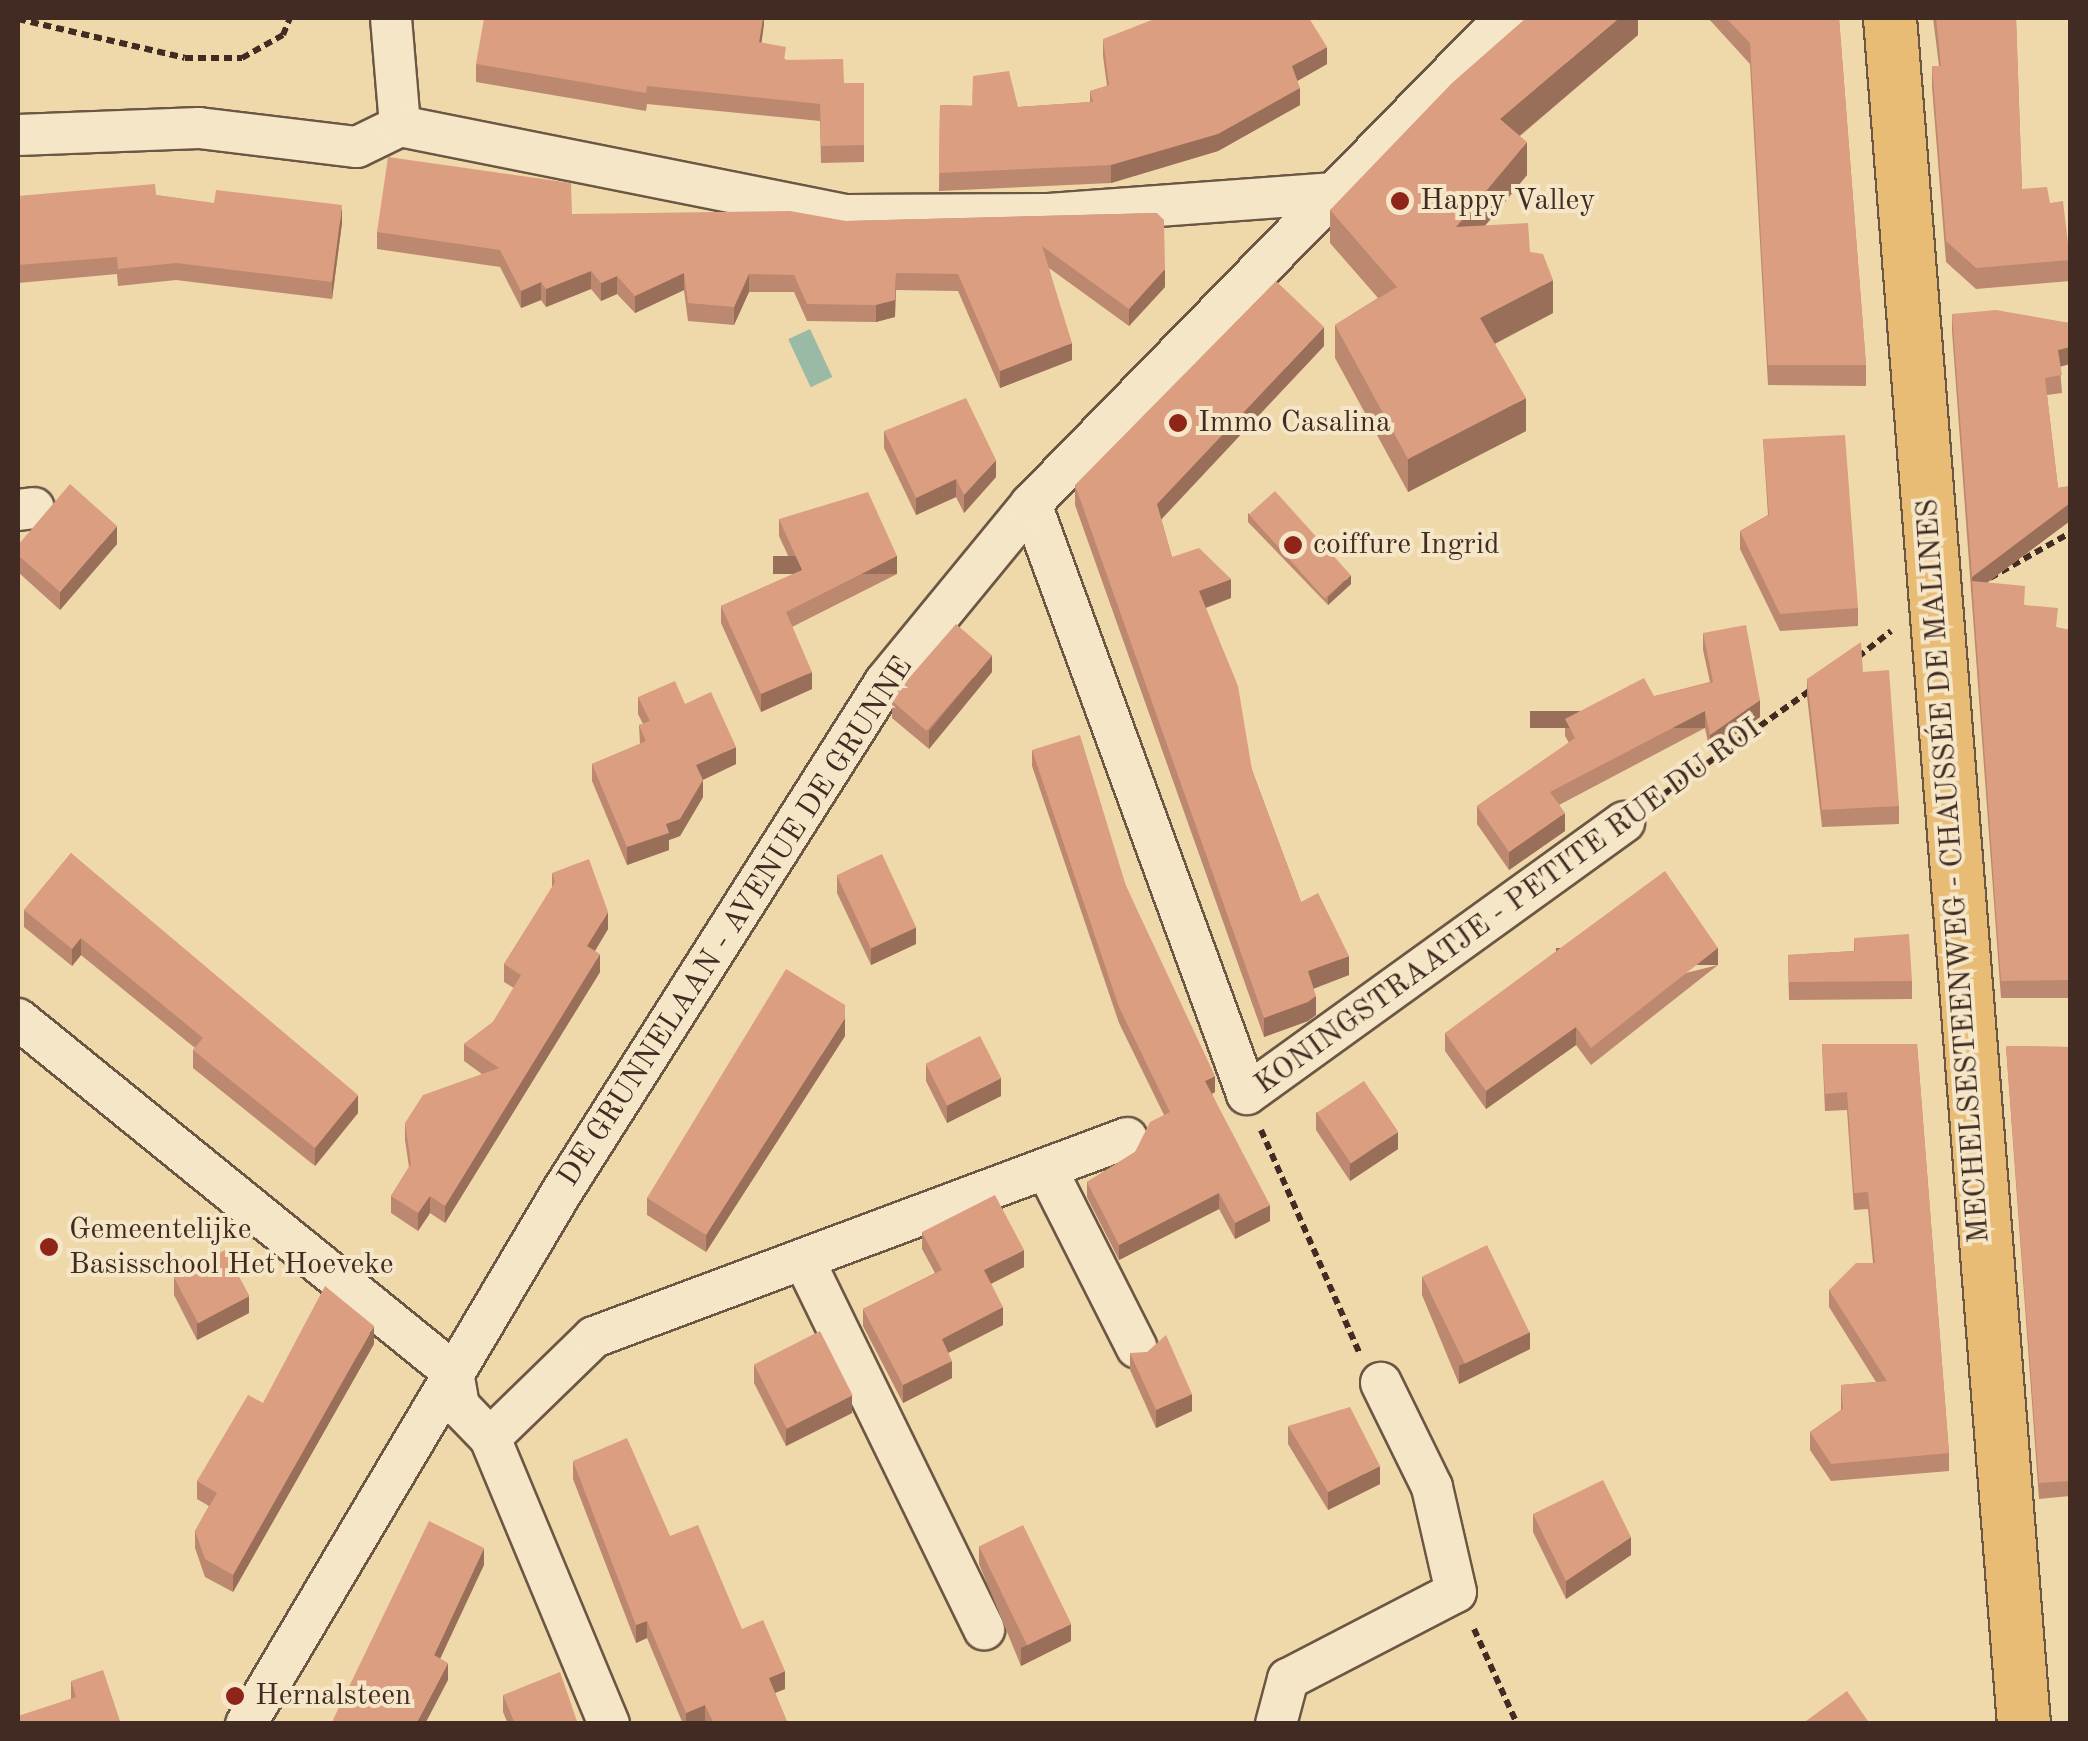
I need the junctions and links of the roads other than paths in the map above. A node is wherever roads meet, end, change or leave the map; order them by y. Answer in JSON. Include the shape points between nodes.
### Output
{"nodes":[{"id":1,"x":391,"y":18,"type":"edge"},
{"id":2,"x":1505,"y":18,"type":"edge"},
{"id":3,"x":1890,"y":18,"type":"edge"},
{"id":4,"x":400,"y":126,"type":"junction"},
{"id":5,"x":18,"y":134,"type":"edge"},
{"id":6,"x":1324,"y":194,"type":"junction"},
{"id":7,"x":1030,"y":504,"type":"junction"},
{"id":8,"x":1624,"y":822,"type":"road end"},
{"id":9,"x":18,"y":1020,"type":"edge"},
{"id":10,"x":1127,"y":1138,"type":"dead end"},
{"id":11,"x":1047,"y":1170,"type":"junction"},
{"id":12,"x":804,"y":1260,"type":"junction"},
{"id":13,"x":1137,"y":1348,"type":"edge"},
{"id":14,"x":452,"y":1372,"type":"junction"},
{"id":15,"x":1381,"y":1382,"type":"road end"},
{"id":16,"x":490,"y":1438,"type":"junction"},
{"id":17,"x":984,"y":1629,"type":"dead end"},
{"id":18,"x":246,"y":1724,"type":"edge"},
{"id":19,"x":609,"y":1724,"type":"edge"},
{"id":20,"x":1276,"y":1724,"type":"edge"},
{"id":21,"x":2024,"y":1724,"type":"edge"}],
"edges":[{"from":1,"to":4,"type":"street"},
{"from":2,"to":6,"type":"street","name":"DE GRUNNELAAN - AVENUE DE GRUNNE"},
{"from":3,"to":21,"type":"main road","name":"MECHELSESTEENWEG - CHAUSSÉE DE MALINES","via":[[1932,589],[1993,1144]]},
{"from":4,"to":5,"type":"street","via":[[357,147],[199,128]]},
{"from":4,"to":6,"type":"street","via":[[846,215],[1049,214]]},
{"from":6,"to":7,"type":"street","name":"DE GRUNNELAAN - AVENUE DE GRUNNE"},
{"from":7,"to":8,"type":"street","name":"KONINGSTRAATJE - PETITE RUE DU ROI","via":[[1246,1094]]},
{"from":7,"to":14,"type":"street","name":"DE GRUNNELAAN - AVENUE DE GRUNNE","via":[[884,682]]},
{"from":9,"to":14,"type":"street"},
{"from":10,"to":11,"type":"street"},
{"from":11,"to":12,"type":"street"},
{"from":11,"to":13,"type":"street"},
{"from":12,"to":16,"type":"street","via":[[594,1337]]},
{"from":12,"to":17,"type":"street"},
{"from":14,"to":16,"type":"street","via":[[459,1406]]},
{"from":14,"to":18,"type":"street","name":"DE GRUNNELAAN - AVENUE DE GRUNNE"},
{"from":15,"to":20,"type":"street","via":[[1432,1488],[1456,1592],[1288,1678]]},
{"from":16,"to":19,"type":"street"}]}
